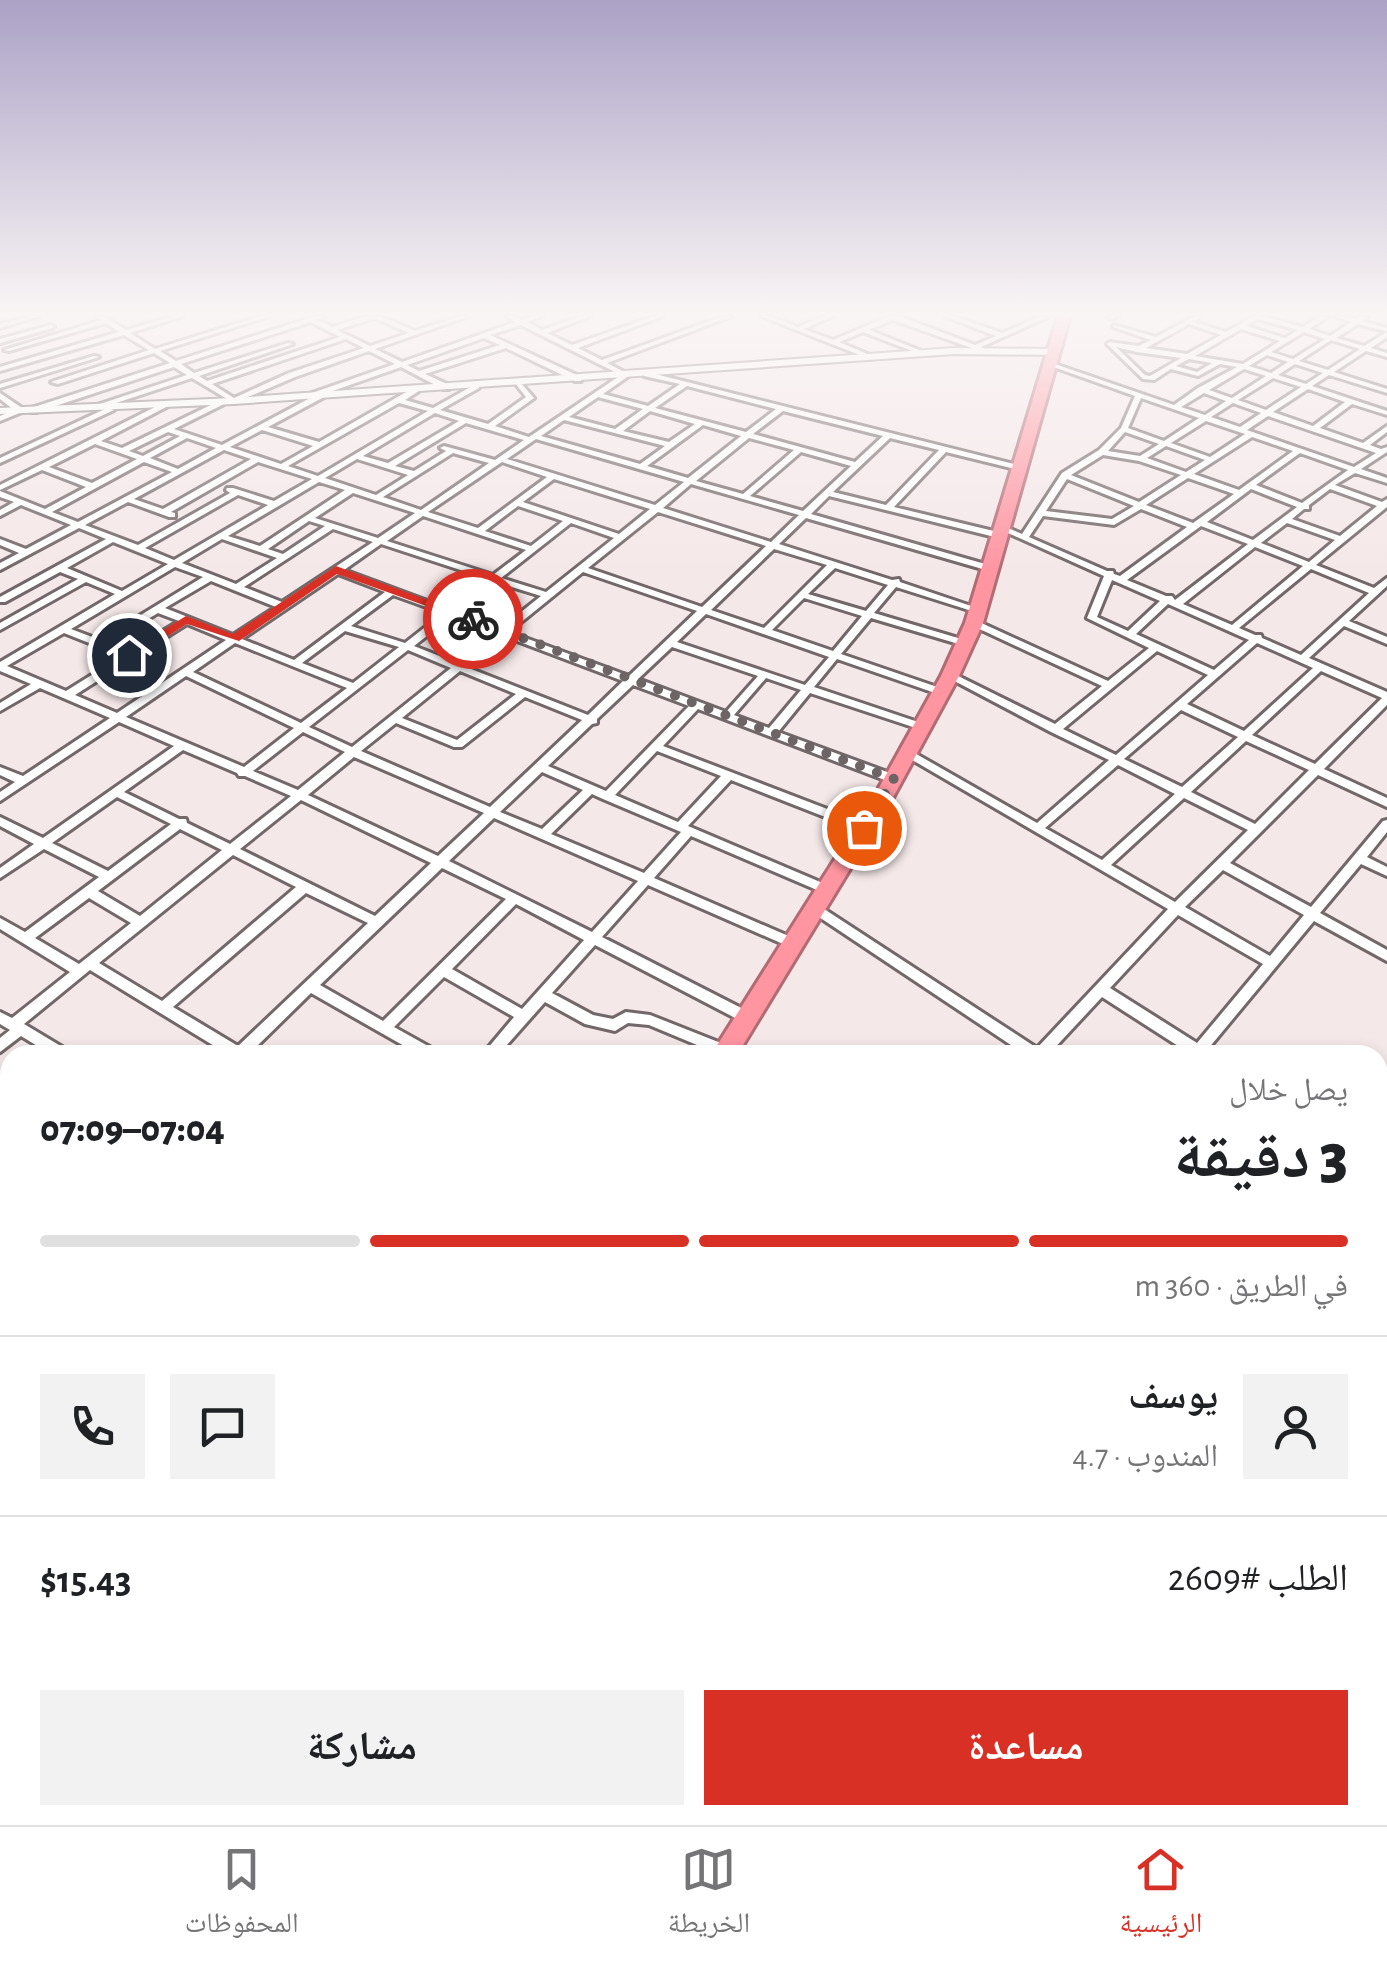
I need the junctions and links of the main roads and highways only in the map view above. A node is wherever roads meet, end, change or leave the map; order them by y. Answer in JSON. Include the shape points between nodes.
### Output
{"nodes":[{"id":1,"x":1039,"y":401,"type":"edge"},
{"id":2,"x":730,"y":1045,"type":"edge"}],
"edges":[{"from":1,"to":2,"type":"highway","via":[[976,616],[946,684]]}]}
